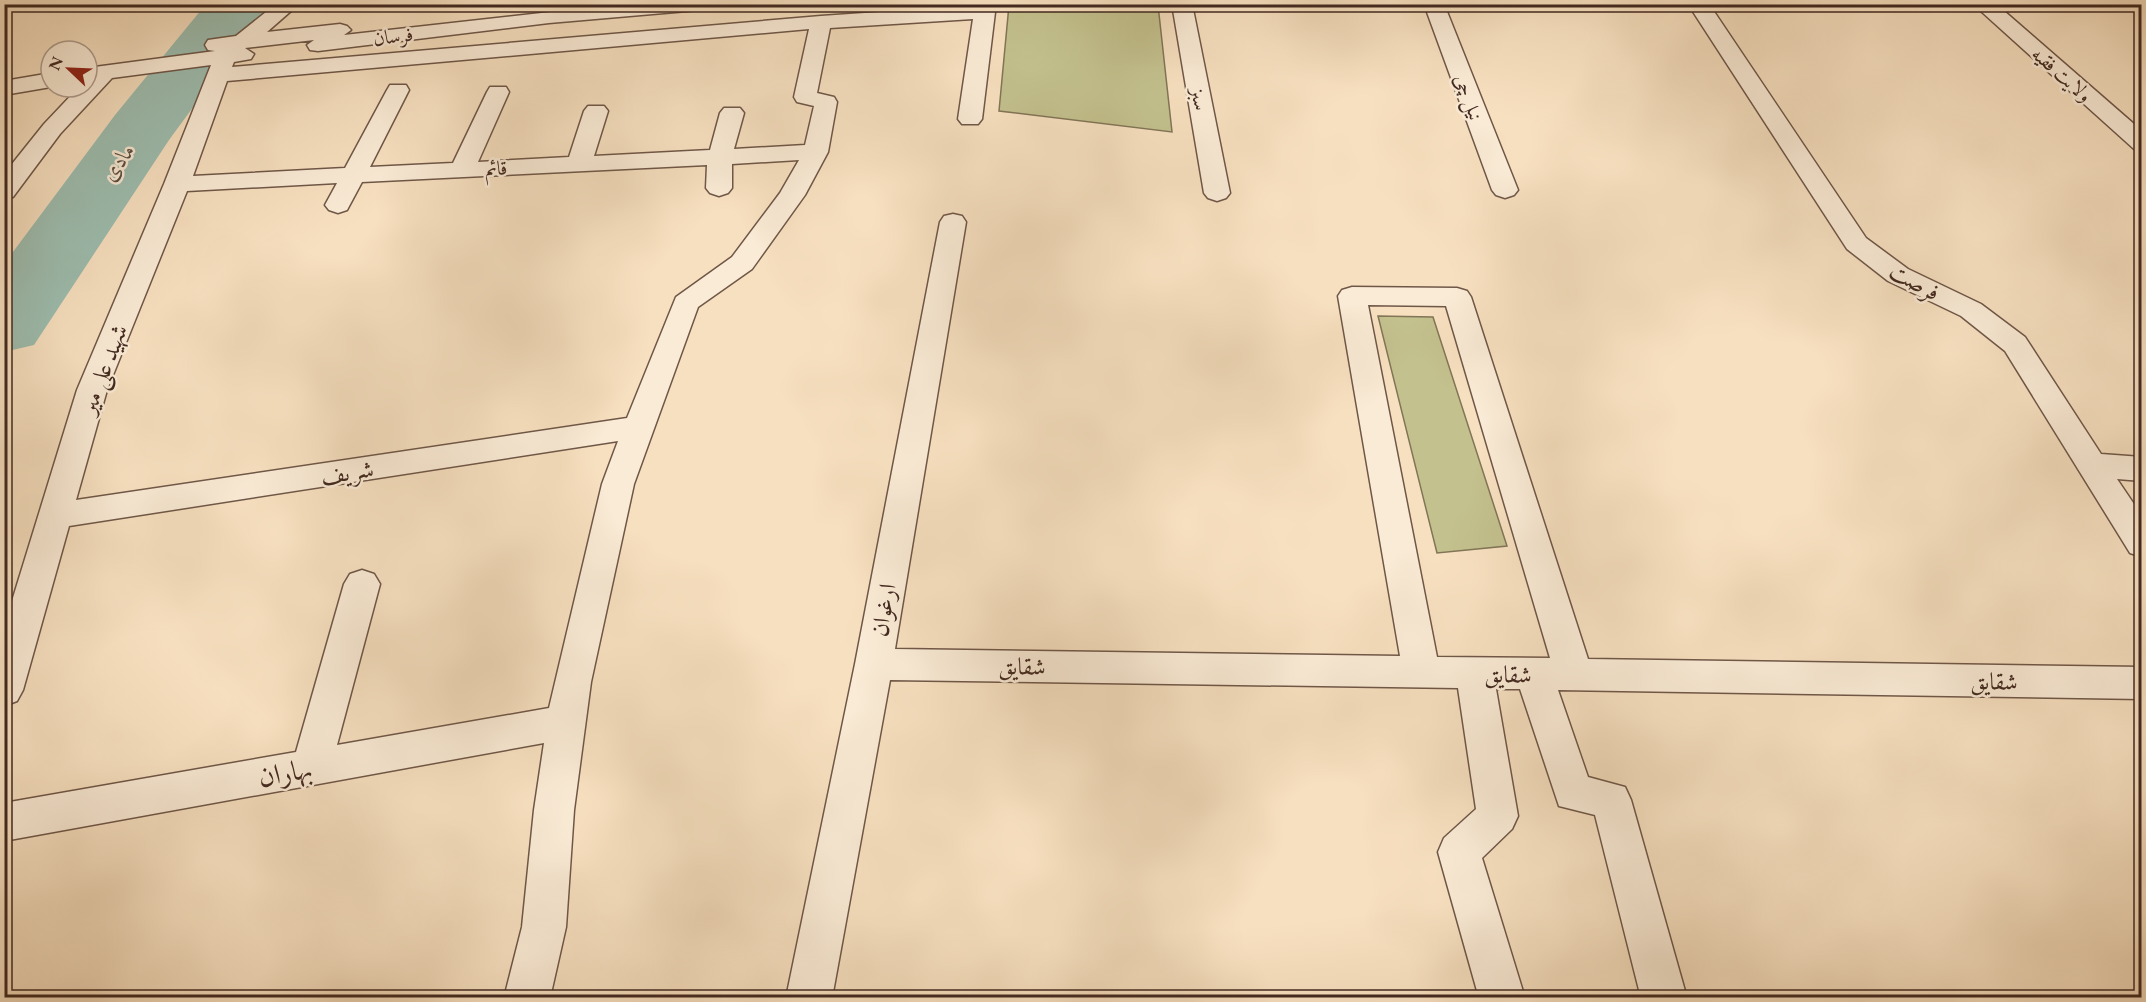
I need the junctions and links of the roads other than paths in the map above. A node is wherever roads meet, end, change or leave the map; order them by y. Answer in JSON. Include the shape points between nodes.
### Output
{"nodes":[{"id":1,"x":289,"y":4,"type":"edge"},
{"id":2,"x":699,"y":4,"type":"edge"},
{"id":3,"x":1182,"y":4,"type":"edge"},
{"id":4,"x":1434,"y":4,"type":"edge"},
{"id":5,"x":1698,"y":4,"type":"edge"},
{"id":6,"x":1983,"y":4,"type":"edge"},
{"id":7,"x":986,"y":8,"type":"edge"},
{"id":8,"x":551,"y":9,"type":"edge"},
{"id":9,"x":820,"y":22,"type":"junction"},
{"id":10,"x":228,"y":57,"type":"junction"},
{"id":11,"x":108,"y":67,"type":"edge"},
{"id":12,"x":39,"y":70,"type":"edge"},
{"id":13,"x":4,"y":75,"type":"edge"},
{"id":14,"x":39,"y":82,"type":"edge"},
{"id":15,"x":4,"y":88,"type":"edge"},
{"id":16,"x":398,"y":90,"type":"dead end"},
{"id":17,"x":498,"y":92,"type":"dead end"},
{"id":18,"x":596,"y":111,"type":"dead end"},
{"id":19,"x":732,"y":113,"type":"dead end"},
{"id":20,"x":970,"y":119,"type":"dead end"},
{"id":21,"x":2142,"y":144,"type":"edge"},
{"id":22,"x":816,"y":152,"type":"junction"},
{"id":23,"x":720,"y":157,"type":"junction"},
{"id":24,"x":579,"y":164,"type":"junction"},
{"id":25,"x":462,"y":170,"type":"junction"},
{"id":26,"x":355,"y":175,"type":"junction"},
{"id":27,"x":177,"y":184,"type":"junction"},
{"id":28,"x":718,"y":188,"type":"dead end"},
{"id":29,"x":1504,"y":190,"type":"dead end"},
{"id":30,"x":4,"y":192,"type":"edge"},
{"id":31,"x":1217,"y":193,"type":"dead end"},
{"id":32,"x":339,"y":205,"type":"dead end"},
{"id":33,"x":953,"y":222,"type":"dead end"},
{"id":34,"x":639,"y":427,"type":"junction"},
{"id":35,"x":2092,"y":465,"type":"junction"},
{"id":36,"x":2142,"y":469,"type":"edge"},
{"id":37,"x":55,"y":516,"type":"junction"},
{"id":38,"x":2142,"y":544,"type":"edge"},
{"id":39,"x":362,"y":584,"type":"dead end"},
{"id":40,"x":874,"y":664,"type":"junction"},
{"id":41,"x":1422,"y":673,"type":"junction"},
{"id":42,"x":1474,"y":673,"type":"junction"},
{"id":43,"x":1554,"y":675,"type":"junction"},
{"id":44,"x":2142,"y":683,"type":"edge"},
{"id":45,"x":4,"y":690,"type":"edge"},
{"id":46,"x":566,"y":722,"type":"junction"},
{"id":47,"x":311,"y":768,"type":"junction"},
{"id":48,"x":4,"y":822,"type":"edge"},
{"id":49,"x":527,"y":998,"type":"edge"},
{"id":50,"x":808,"y":998,"type":"edge"},
{"id":51,"x":1502,"y":998,"type":"edge"},
{"id":52,"x":1664,"y":998,"type":"edge"}],
"edges":[{"from":1,"to":10,"type":"street"},
{"from":2,"to":8,"type":"street","name":"فرسان"},
{"from":3,"to":31,"type":"street","name":"سبز"},
{"from":4,"to":29,"type":"street","name":"نیل چی"},
{"from":5,"to":35,"type":"street","name":"فرصت","via":[[1856,243],[1898,275],[1971,310],[2015,344]]},
{"from":6,"to":21,"type":"street","name":"ولایت فقیه"},
{"from":7,"to":9,"type":"street"},
{"from":7,"to":20,"type":"street"},
{"from":8,"to":10,"type":"street","name":"فرسان"},
{"from":9,"to":10,"type":"street","via":[[675,44]]},
{"from":9,"to":22,"type":"street","via":[[805,97],[826,102]]},
{"from":10,"to":11,"type":"street","name":"فرسان"},
{"from":10,"to":27,"type":"street","name":"شهید علی میر"},
{"from":11,"to":30,"type":"street","via":[[52,129]]},
{"from":12,"to":13,"type":"street"},
{"from":14,"to":15,"type":"street"},
{"from":16,"to":26,"type":"street"},
{"from":17,"to":25,"type":"street"},
{"from":18,"to":24,"type":"street"},
{"from":19,"to":23,"type":"street"},
{"from":22,"to":23,"type":"street","name":"قائم"},
{"from":22,"to":34,"type":"street","via":[[792,195],[742,263],[686,303]]},
{"from":23,"to":24,"type":"street","name":"قائم"},
{"from":23,"to":28,"type":"street"},
{"from":24,"to":25,"type":"street","name":"قائم"},
{"from":25,"to":26,"type":"street","name":"قائم"},
{"from":26,"to":27,"type":"street","name":"قائم"},
{"from":26,"to":32,"type":"street"},
{"from":27,"to":37,"type":"street","name":"شهید علی میر","via":[[92,390]]},
{"from":33,"to":40,"type":"street","name":"ارغوان"},
{"from":34,"to":37,"type":"street","name":"شریف"},
{"from":34,"to":46,"type":"street","via":[[618,484]]},
{"from":35,"to":36,"type":"street"},
{"from":35,"to":38,"type":"street","name":"فرصت"},
{"from":37,"to":45,"type":"street","name":"شهید علی میر"},
{"from":39,"to":47,"type":"street"},
{"from":40,"to":41,"type":"street","name":"شقایق"},
{"from":40,"to":50,"type":"street","name":"ارغوان"},
{"from":41,"to":42,"type":"street","name":"شقایق"},
{"from":41,"to":43,"type":"street","via":[[1352,296],[1457,297]]},
{"from":42,"to":43,"type":"street","name":"شقایق"},
{"from":42,"to":51,"type":"street","via":[[1498,816],[1459,852]]},
{"from":43,"to":44,"type":"street","name":"شقایق"},
{"from":43,"to":52,"type":"street","via":[[1573,793],[1611,800]]},
{"from":46,"to":47,"type":"street","name":"بهاران"},
{"from":46,"to":49,"type":"street","via":[[544,927]]},
{"from":47,"to":48,"type":"street","name":"بهاران"}]}
